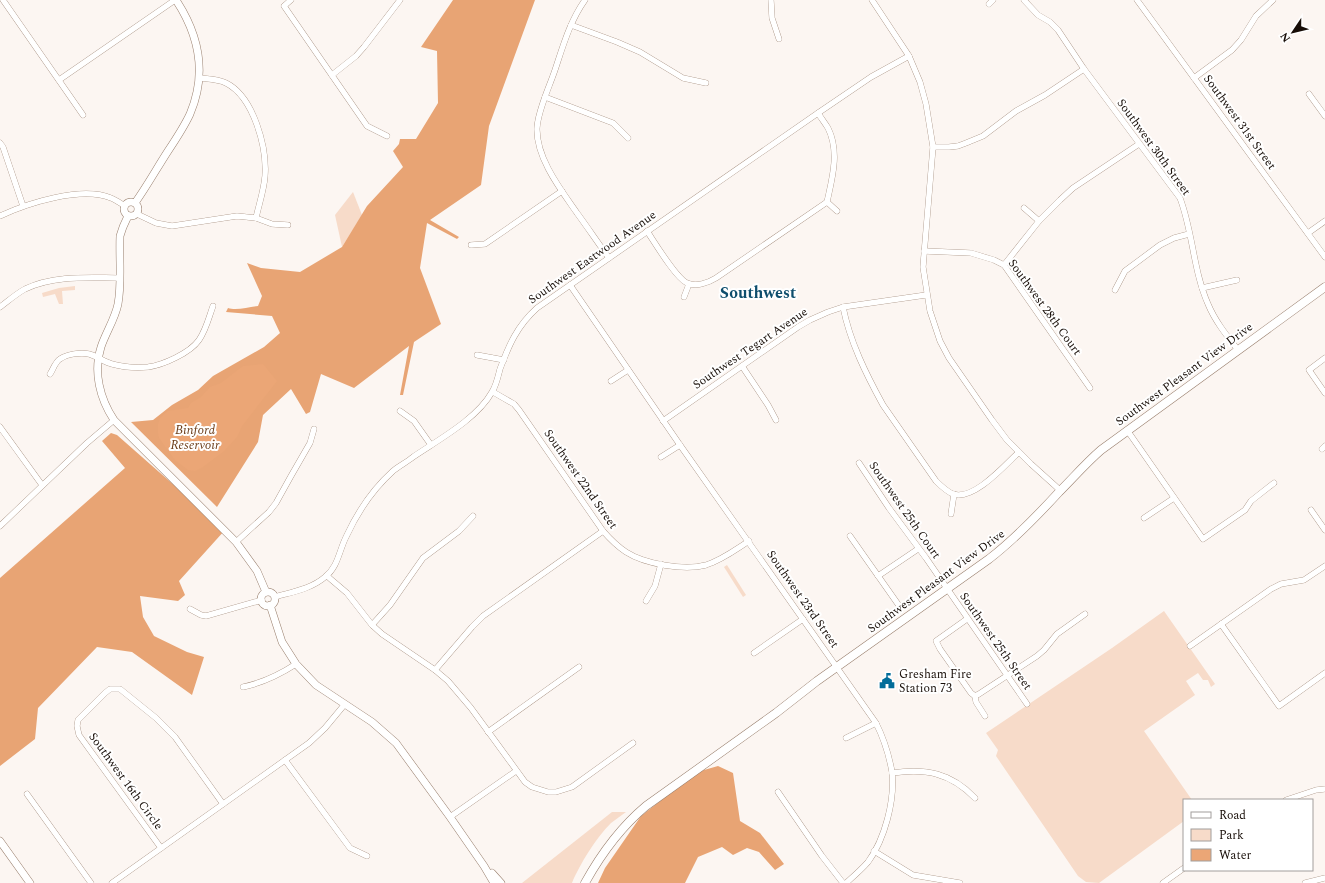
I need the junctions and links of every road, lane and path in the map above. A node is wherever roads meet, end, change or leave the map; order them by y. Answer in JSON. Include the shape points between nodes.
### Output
{"nodes":[{"id":1,"x":4,"y":0,"type":"edge"},
{"id":2,"x":175,"y":0,"type":"edge"},
{"id":3,"x":291,"y":0,"type":"edge"},
{"id":4,"x":400,"y":0,"type":"edge"},
{"id":5,"x":585,"y":0,"type":"edge"},
{"id":6,"x":771,"y":0,"type":"edge"},
{"id":7,"x":872,"y":0,"type":"edge"},
{"id":8,"x":1024,"y":0,"type":"edge"},
{"id":9,"x":1137,"y":0,"type":"edge"},
{"id":10,"x":1273,"y":0,"type":"edge"},
{"id":11,"x":571,"y":25,"type":"junction"},
{"id":12,"x":779,"y":39,"type":"dead end"},
{"id":13,"x":909,"y":56,"type":"junction"},
{"id":14,"x":1084,"y":68,"type":"junction"},
{"id":15,"x":332,"y":75,"type":"junction"},
{"id":16,"x":199,"y":78,"type":"junction"},
{"id":17,"x":1194,"y":78,"type":"junction"},
{"id":18,"x":59,"y":80,"type":"junction"},
{"id":19,"x":706,"y":82,"type":"dead end"},
{"id":20,"x":1309,"y":94,"type":"dead end"},
{"id":21,"x":545,"y":97,"type":"junction"},
{"id":22,"x":818,"y":113,"type":"junction"},
{"id":23,"x":83,"y":115,"type":"dead end"},
{"id":24,"x":1325,"y":116,"type":"edge"},
{"id":25,"x":386,"y":136,"type":"dead end"},
{"id":26,"x":628,"y":138,"type":"dead end"},
{"id":27,"x":0,"y":143,"type":"edge"},
{"id":28,"x":1139,"y":144,"type":"junction"},
{"id":29,"x":933,"y":147,"type":"junction"},
{"id":30,"x":562,"y":191,"type":"junction"},
{"id":31,"x":827,"y":202,"type":"junction"},
{"id":32,"x":135,"y":203,"type":"junction"},
{"id":33,"x":24,"y":206,"type":"junction"},
{"id":34,"x":125,"y":206,"type":"junction"},
{"id":35,"x":1024,"y":208,"type":"dead end"},
{"id":36,"x":837,"y":211,"type":"dead end"},
{"id":37,"x":137,"y":214,"type":"junction"},
{"id":38,"x":0,"y":216,"type":"edge"},
{"id":39,"x":128,"y":216,"type":"junction"},
{"id":40,"x":256,"y":218,"type":"junction"},
{"id":41,"x":1039,"y":221,"type":"junction"},
{"id":42,"x":1325,"y":221,"type":"edge"},
{"id":43,"x":288,"y":225,"type":"dead end"},
{"id":44,"x":647,"y":231,"type":"junction"},
{"id":45,"x":1189,"y":234,"type":"junction"},
{"id":46,"x":1308,"y":234,"type":"junction"},
{"id":47,"x":471,"y":245,"type":"dead end"},
{"id":48,"x":924,"y":251,"type":"junction"},
{"id":49,"x":1325,"y":257,"type":"edge"},
{"id":50,"x":609,"y":258,"type":"junction"},
{"id":51,"x":1004,"y":265,"type":"junction"},
{"id":52,"x":120,"y":278,"type":"junction"},
{"id":53,"x":1237,"y":280,"type":"dead end"},
{"id":54,"x":689,"y":284,"type":"junction"},
{"id":55,"x":570,"y":285,"type":"junction"},
{"id":56,"x":1325,"y":287,"type":"edge"},
{"id":57,"x":1202,"y":288,"type":"junction"},
{"id":58,"x":1115,"y":290,"type":"dead end"},
{"id":59,"x":926,"y":295,"type":"junction"},
{"id":60,"x":684,"y":297,"type":"dead end"},
{"id":61,"x":213,"y":306,"type":"dead end"},
{"id":62,"x":0,"y":307,"type":"edge"},
{"id":63,"x":843,"y":307,"type":"junction"},
{"id":64,"x":1238,"y":350,"type":"junction"},
{"id":65,"x":476,"y":355,"type":"dead end"},
{"id":66,"x":99,"y":358,"type":"junction"},
{"id":67,"x":1325,"y":358,"type":"edge"},
{"id":68,"x":504,"y":360,"type":"junction"},
{"id":69,"x":742,"y":366,"type":"junction"},
{"id":70,"x":628,"y":370,"type":"junction"},
{"id":71,"x":50,"y":374,"type":"dead end"},
{"id":72,"x":611,"y":381,"type":"dead end"},
{"id":73,"x":1090,"y":388,"type":"dead end"},
{"id":74,"x":493,"y":392,"type":"junction"},
{"id":75,"x":1325,"y":393,"type":"edge"},
{"id":76,"x":400,"y":411,"type":"dead end"},
{"id":77,"x":114,"y":420,"type":"junction"},
{"id":78,"x":776,"y":420,"type":"dead end"},
{"id":79,"x":663,"y":421,"type":"junction"},
{"id":80,"x":0,"y":427,"type":"edge"},
{"id":81,"x":314,"y":429,"type":"dead end"},
{"id":82,"x":1127,"y":430,"type":"junction"},
{"id":83,"x":431,"y":445,"type":"junction"},
{"id":84,"x":680,"y":445,"type":"junction"},
{"id":85,"x":1019,"y":452,"type":"junction"},
{"id":86,"x":661,"y":457,"type":"dead end"},
{"id":87,"x":859,"y":463,"type":"dead end"},
{"id":88,"x":1274,"y":483,"type":"dead end"},
{"id":89,"x":42,"y":485,"type":"junction"},
{"id":90,"x":1061,"y":491,"type":"junction"},
{"id":91,"x":954,"y":494,"type":"junction"},
{"id":92,"x":1174,"y":498,"type":"junction"},
{"id":93,"x":1311,"y":510,"type":"dead end"},
{"id":94,"x":951,"y":514,"type":"dead end"},
{"id":95,"x":473,"y":516,"type":"dead end"},
{"id":96,"x":1144,"y":518,"type":"dead end"},
{"id":97,"x":0,"y":526,"type":"edge"},
{"id":98,"x":1325,"y":530,"type":"edge"},
{"id":99,"x":603,"y":531,"type":"junction"},
{"id":100,"x":850,"y":536,"type":"dead end"},
{"id":101,"x":748,"y":541,"type":"junction"},
{"id":102,"x":236,"y":542,"type":"junction"},
{"id":103,"x":918,"y":549,"type":"junction"},
{"id":104,"x":662,"y":564,"type":"junction"},
{"id":105,"x":1325,"y":566,"type":"edge"},
{"id":106,"x":327,"y":576,"type":"junction"},
{"id":107,"x":878,"y":576,"type":"junction"},
{"id":108,"x":947,"y":590,"type":"junction"},
{"id":109,"x":266,"y":592,"type":"junction"},
{"id":110,"x":275,"y":597,"type":"junction"},
{"id":111,"x":262,"y":600,"type":"junction"},
{"id":112,"x":646,"y":600,"type":"dead end"},
{"id":113,"x":270,"y":605,"type":"junction"},
{"id":114,"x":900,"y":607,"type":"dead end"},
{"id":115,"x":190,"y":609,"type":"dead end"},
{"id":116,"x":1085,"y":614,"type":"dead end"},
{"id":117,"x":803,"y":619,"type":"junction"},
{"id":118,"x":967,"y":619,"type":"junction"},
{"id":119,"x":1221,"y":624,"type":"junction"},
{"id":120,"x":372,"y":625,"type":"junction"},
{"id":121,"x":1190,"y":646,"type":"dead end"},
{"id":122,"x":754,"y":653,"type":"dead end"},
{"id":123,"x":296,"y":664,"type":"junction"},
{"id":124,"x":579,"y":666,"type":"dead end"},
{"id":125,"x":837,"y":668,"type":"junction"},
{"id":126,"x":435,"y":670,"type":"junction"},
{"id":127,"x":1325,"y":673,"type":"edge"},
{"id":128,"x":1007,"y":676,"type":"junction"},
{"id":129,"x":243,"y":687,"type":"dead end"},
{"id":130,"x":975,"y":696,"type":"junction"},
{"id":131,"x":345,"y":704,"type":"junction"},
{"id":132,"x":1027,"y":704,"type":"dead end"},
{"id":133,"x":985,"y":716,"type":"dead end"},
{"id":134,"x":876,"y":723,"type":"junction"},
{"id":135,"x":488,"y":732,"type":"junction"},
{"id":136,"x":846,"y":738,"type":"dead end"},
{"id":137,"x":632,"y":743,"type":"dead end"},
{"id":138,"x":285,"y":760,"type":"junction"},
{"id":139,"x":516,"y":771,"type":"junction"},
{"id":140,"x":892,"y":773,"type":"junction"},
{"id":141,"x":1325,"y":789,"type":"edge"},
{"id":142,"x":778,"y":792,"type":"dead end"},
{"id":143,"x":27,"y":794,"type":"dead end"},
{"id":144,"x":976,"y":798,"type":"dead end"},
{"id":145,"x":1289,"y":799,"type":"edge"},
{"id":146,"x":222,"y":804,"type":"junction"},
{"id":147,"x":450,"y":817,"type":"junction"},
{"id":148,"x":0,"y":841,"type":"edge"},
{"id":149,"x":161,"y":848,"type":"junction"},
{"id":150,"x":874,"y":851,"type":"junction"},
{"id":151,"x":367,"y":856,"type":"dead end"},
{"id":152,"x":484,"y":866,"type":"junction"},
{"id":153,"x":1183,"y":869,"type":"edge"},
{"id":154,"x":1325,"y":878,"type":"edge"},
{"id":155,"x":30,"y":883,"type":"edge"},
{"id":156,"x":90,"y":883,"type":"edge"},
{"id":157,"x":112,"y":883,"type":"edge"},
{"id":158,"x":494,"y":883,"type":"edge"},
{"id":159,"x":501,"y":883,"type":"edge"},
{"id":160,"x":585,"y":883,"type":"edge"},
{"id":161,"x":843,"y":883,"type":"edge"},
{"id":162,"x":846,"y":883,"type":"edge"},
{"id":163,"x":960,"y":883,"type":"edge"},
{"id":164,"x":1163,"y":883,"type":"edge"},
{"id":165,"x":1305,"y":883,"type":"edge"}],
"edges":[{"from":1,"to":18,"type":"street"},
{"from":2,"to":16,"type":"street","via":[[189,20],[196,43]]},
{"from":2,"to":18,"type":"street"},
{"from":3,"to":15,"type":"street","via":[[284,6]]},
{"from":4,"to":15,"type":"street","via":[[356,56]]},
{"from":5,"to":11,"type":"street"},
{"from":6,"to":12,"type":"street","via":[[772,18]]},
{"from":7,"to":13,"type":"street"},
{"from":8,"to":14,"type":"street","name":"Southwest 30th Street","via":[[1058,30]]},
{"from":9,"to":17,"type":"street","name":"Southwest 31st Street"},
{"from":10,"to":17,"type":"street","via":[[1256,16],[1232,50]]},
{"from":11,"to":19,"type":"street","via":[[640,52],[683,78]]},
{"from":11,"to":21,"type":"street"},
{"from":13,"to":22,"type":"street","name":"Southwest Eastwood Avenue","via":[[871,77]]},
{"from":13,"to":29,"type":"street","via":[[926,104]]},
{"from":14,"to":28,"type":"street","name":"Southwest 30th Street"},
{"from":14,"to":29,"type":"street","via":[[1016,111],[983,136],[958,146]]},
{"from":15,"to":25,"type":"street","via":[[367,126]]},
{"from":16,"to":32,"type":"street","via":[[194,103],[187,120]]},
{"from":16,"to":40,"type":"street","via":[[225,83],[234,88],[256,123],[266,163]]},
{"from":17,"to":46,"type":"street","name":"Southwest 31st Street"},
{"from":18,"to":23,"type":"street"},
{"from":20,"to":24,"type":"street"},
{"from":21,"to":26,"type":"street","via":[[613,123]]},
{"from":21,"to":30,"type":"street","via":[[539,117],[537,139],[543,157]]},
{"from":22,"to":31,"type":"street","via":[[828,128],[834,154]]},
{"from":22,"to":44,"type":"street","name":"Southwest Eastwood Avenue"},
{"from":27,"to":33,"type":"street"},
{"from":28,"to":41,"type":"street","via":[[1073,188]]},
{"from":28,"to":45,"type":"street","name":"Southwest 30th Street","via":[[1180,198]]},
{"from":29,"to":48,"type":"street"},
{"from":30,"to":47,"type":"street","via":[[485,244]]},
{"from":30,"to":50,"type":"street"},
{"from":31,"to":36,"type":"street"},
{"from":31,"to":54,"type":"street","via":[[716,278],[701,284]]},
{"from":32,"to":34,"type":"street","via":[[129,202]]},
{"from":32,"to":37,"type":"street","via":[[138,208]]},
{"from":33,"to":34,"type":"street","via":[[82,194],[111,198]]},
{"from":33,"to":38,"type":"street"},
{"from":34,"to":39,"type":"street","via":[[124,211]]},
{"from":35,"to":41,"type":"street"},
{"from":37,"to":39,"type":"street","via":[[133,217]]},
{"from":37,"to":40,"type":"street","via":[[156,223],[172,226],[228,216]]},
{"from":39,"to":52,"type":"street","via":[[120,236]]},
{"from":40,"to":43,"type":"street","via":[[272,224]]},
{"from":41,"to":51,"type":"street"},
{"from":42,"to":46,"type":"street"},
{"from":44,"to":50,"type":"street","name":"Southwest Eastwood Avenue"},
{"from":44,"to":54,"type":"street","via":[[681,279]]},
{"from":45,"to":57,"type":"street","name":"Southwest 30th Street"},
{"from":45,"to":58,"type":"street","via":[[1160,245],[1125,271]]},
{"from":46,"to":49,"type":"street","name":"Southwest 31st Street"},
{"from":48,"to":51,"type":"street","name":"Southwest 28th Court","via":[[971,254]]},
{"from":48,"to":59,"type":"street"},
{"from":50,"to":55,"type":"street","name":"Southwest Eastwood Avenue"},
{"from":51,"to":73,"type":"street","name":"Southwest 28th Court"},
{"from":52,"to":62,"type":"street","via":[[71,277],[45,282],[24,290]]},
{"from":52,"to":66,"type":"street","via":[[117,310]]},
{"from":53,"to":57,"type":"street"},
{"from":54,"to":60,"type":"street"},
{"from":55,"to":68,"type":"street","name":"Southwest Eastwood Avenue","via":[[522,322]]},
{"from":55,"to":70,"type":"street","name":"Southwest 23rd Street"},
{"from":56,"to":64,"type":"main road","name":"Southwest Pleasant View Drive"},
{"from":57,"to":64,"type":"street","name":"Southwest 30th Street","via":[[1213,314]]},
{"from":59,"to":63,"type":"street","name":"Southwest Tegart Avenue"},
{"from":59,"to":85,"type":"street","via":[[933,322],[949,358],[992,420]]},
{"from":61,"to":66,"type":"street","via":[[198,340],[182,354],[153,366],[142,367],[112,364]]},
{"from":63,"to":69,"type":"street","name":"Southwest Tegart Avenue","via":[[810,320]]},
{"from":63,"to":91,"type":"street","via":[[851,338],[883,405],[936,481]]},
{"from":64,"to":82,"type":"main road","name":"Southwest Pleasant View Drive"},
{"from":65,"to":68,"type":"street"},
{"from":66,"to":71,"type":"street","via":[[88,354],[69,355],[58,360]]},
{"from":66,"to":77,"type":"street","via":[[100,390],[104,404]]},
{"from":67,"to":75,"type":"street","via":[[1309,370]]},
{"from":68,"to":74,"type":"street","name":"Southwest Eastwood Avenue"},
{"from":69,"to":78,"type":"street"},
{"from":69,"to":79,"type":"street","name":"Southwest Tegart Avenue"},
{"from":70,"to":72,"type":"street"},
{"from":70,"to":79,"type":"street","name":"Southwest 23rd Street"},
{"from":74,"to":83,"type":"street","name":"Southwest Eastwood Avenue","via":[[468,420]]},
{"from":74,"to":99,"type":"street","name":"Southwest 22nd Street","via":[[514,404],[519,410]]},
{"from":76,"to":83,"type":"street","via":[[414,421]]},
{"from":77,"to":89,"type":"street"},
{"from":77,"to":102,"type":"street"},
{"from":79,"to":84,"type":"street","name":"Southwest 23rd Street"},
{"from":80,"to":89,"type":"street"},
{"from":81,"to":102,"type":"street","via":[[310,443],[276,503]]},
{"from":82,"to":90,"type":"main road","name":"Southwest Pleasant View Drive","via":[[1094,456]]},
{"from":82,"to":92,"type":"street"},
{"from":83,"to":106,"type":"street","name":"Southwest Eastwood Avenue","via":[[394,470],[381,483],[357,516],[336,564]]},
{"from":84,"to":86,"type":"street"},
{"from":84,"to":101,"type":"street","name":"Southwest 23rd Street"},
{"from":85,"to":90,"type":"street"},
{"from":85,"to":91,"type":"street","via":[[979,488],[970,493]]},
{"from":87,"to":103,"type":"street","name":"Southwest 25th Court"},
{"from":88,"to":92,"type":"street","via":[[1251,501],[1245,510],[1203,539]]},
{"from":89,"to":97,"type":"street"},
{"from":90,"to":108,"type":"main road","name":"Southwest Pleasant View Drive","via":[[1004,547]]},
{"from":91,"to":94,"type":"street"},
{"from":92,"to":96,"type":"street"},
{"from":93,"to":98,"type":"street"},
{"from":95,"to":120,"type":"street","via":[[459,531],[423,558],[390,605]]},
{"from":99,"to":104,"type":"street","name":"Southwest 22nd Street","via":[[612,542],[626,552]]},
{"from":99,"to":126,"type":"street","via":[[483,616]]},
{"from":100,"to":107,"type":"street"},
{"from":101,"to":104,"type":"street","name":"Southwest 22nd Street","via":[[719,560],[705,565],[689,567]]},
{"from":101,"to":117,"type":"street","name":"Southwest 23rd Street"},
{"from":102,"to":109,"type":"street","via":[[257,571]]},
{"from":103,"to":107,"type":"street"},
{"from":103,"to":108,"type":"street","name":"Southwest 25th Court"},
{"from":104,"to":112,"type":"street","via":[[655,586]]},
{"from":105,"to":119,"type":"street","via":[[1304,580],[1281,584]]},
{"from":106,"to":110,"type":"street","via":[[316,584]]},
{"from":106,"to":120,"type":"street","via":[[347,593]]},
{"from":107,"to":114,"type":"street"},
{"from":108,"to":118,"type":"street","name":"Southwest 25th Street"},
{"from":108,"to":125,"type":"main road","name":"Southwest Pleasant View Drive"},
{"from":109,"to":110,"type":"street","via":[[272,593]]},
{"from":109,"to":111,"type":"street","via":[[262,595]]},
{"from":110,"to":113,"type":"street"},
{"from":111,"to":113,"type":"street"},
{"from":111,"to":115,"type":"street","via":[[206,616]]},
{"from":113,"to":123,"type":"street","via":[[282,642]]},
{"from":116,"to":128,"type":"street","via":[[1053,638],[1037,656]]},
{"from":117,"to":122,"type":"street"},
{"from":117,"to":125,"type":"street","name":"Southwest 23rd Street"},
{"from":118,"to":128,"type":"street","name":"Southwest 25th Street"},
{"from":118,"to":130,"type":"street","via":[[936,641]]},
{"from":119,"to":121,"type":"street"},
{"from":119,"to":127,"type":"street","via":[[1279,706]]},
{"from":120,"to":126,"type":"street"},
{"from":123,"to":129,"type":"street","via":[[276,676]]},
{"from":123,"to":131,"type":"street","via":[[316,685]]},
{"from":124,"to":135,"type":"street"},
{"from":125,"to":134,"type":"street","name":"Southwest 23rd Street"},
{"from":125,"to":160,"type":"main road","name":"Southwest Pleasant View Drive","via":[[638,813],[608,848]]},
{"from":126,"to":135,"type":"street","via":[[461,696]]},
{"from":128,"to":130,"type":"street"},
{"from":128,"to":132,"type":"street","name":"Southwest 25th Street"},
{"from":130,"to":133,"type":"street"},
{"from":131,"to":138,"type":"street","via":[[318,736]]},
{"from":131,"to":147,"type":"street","via":[[380,728],[396,743]]},
{"from":134,"to":136,"type":"street"},
{"from":134,"to":140,"type":"street","name":"Southwest 23rd Street","via":[[886,747]]},
{"from":135,"to":139,"type":"street"},
{"from":137,"to":139,"type":"street","via":[[572,787],[556,792],[540,790],[525,782]]},
{"from":138,"to":146,"type":"street"},
{"from":138,"to":151,"type":"street","via":[[350,848]]},
{"from":139,"to":147,"type":"street"},
{"from":140,"to":144,"type":"street","via":[[931,773],[951,779],[965,787]]},
{"from":140,"to":150,"type":"street","name":"Southwest 23rd Street","via":[[888,815],[882,836]]},
{"from":141,"to":145,"type":"street"},
{"from":142,"to":161,"type":"street"},
{"from":143,"to":156,"type":"street"},
{"from":146,"to":149,"type":"street"},
{"from":146,"to":149,"type":"street","name":"Southwest 16th Circle","via":[[175,737],[156,718],[120,689],[105,692],[78,720],[79,735]]},
{"from":147,"to":152,"type":"street"},
{"from":148,"to":155,"type":"street"},
{"from":149,"to":157,"type":"street"},
{"from":150,"to":162,"type":"street","name":"Southwest 23rd Street","via":[[860,871]]},
{"from":150,"to":163,"type":"street","via":[[919,877]]},
{"from":152,"to":158,"type":"street"},
{"from":152,"to":159,"type":"street"},
{"from":153,"to":164,"type":"street"},
{"from":154,"to":165,"type":"street"}]}
